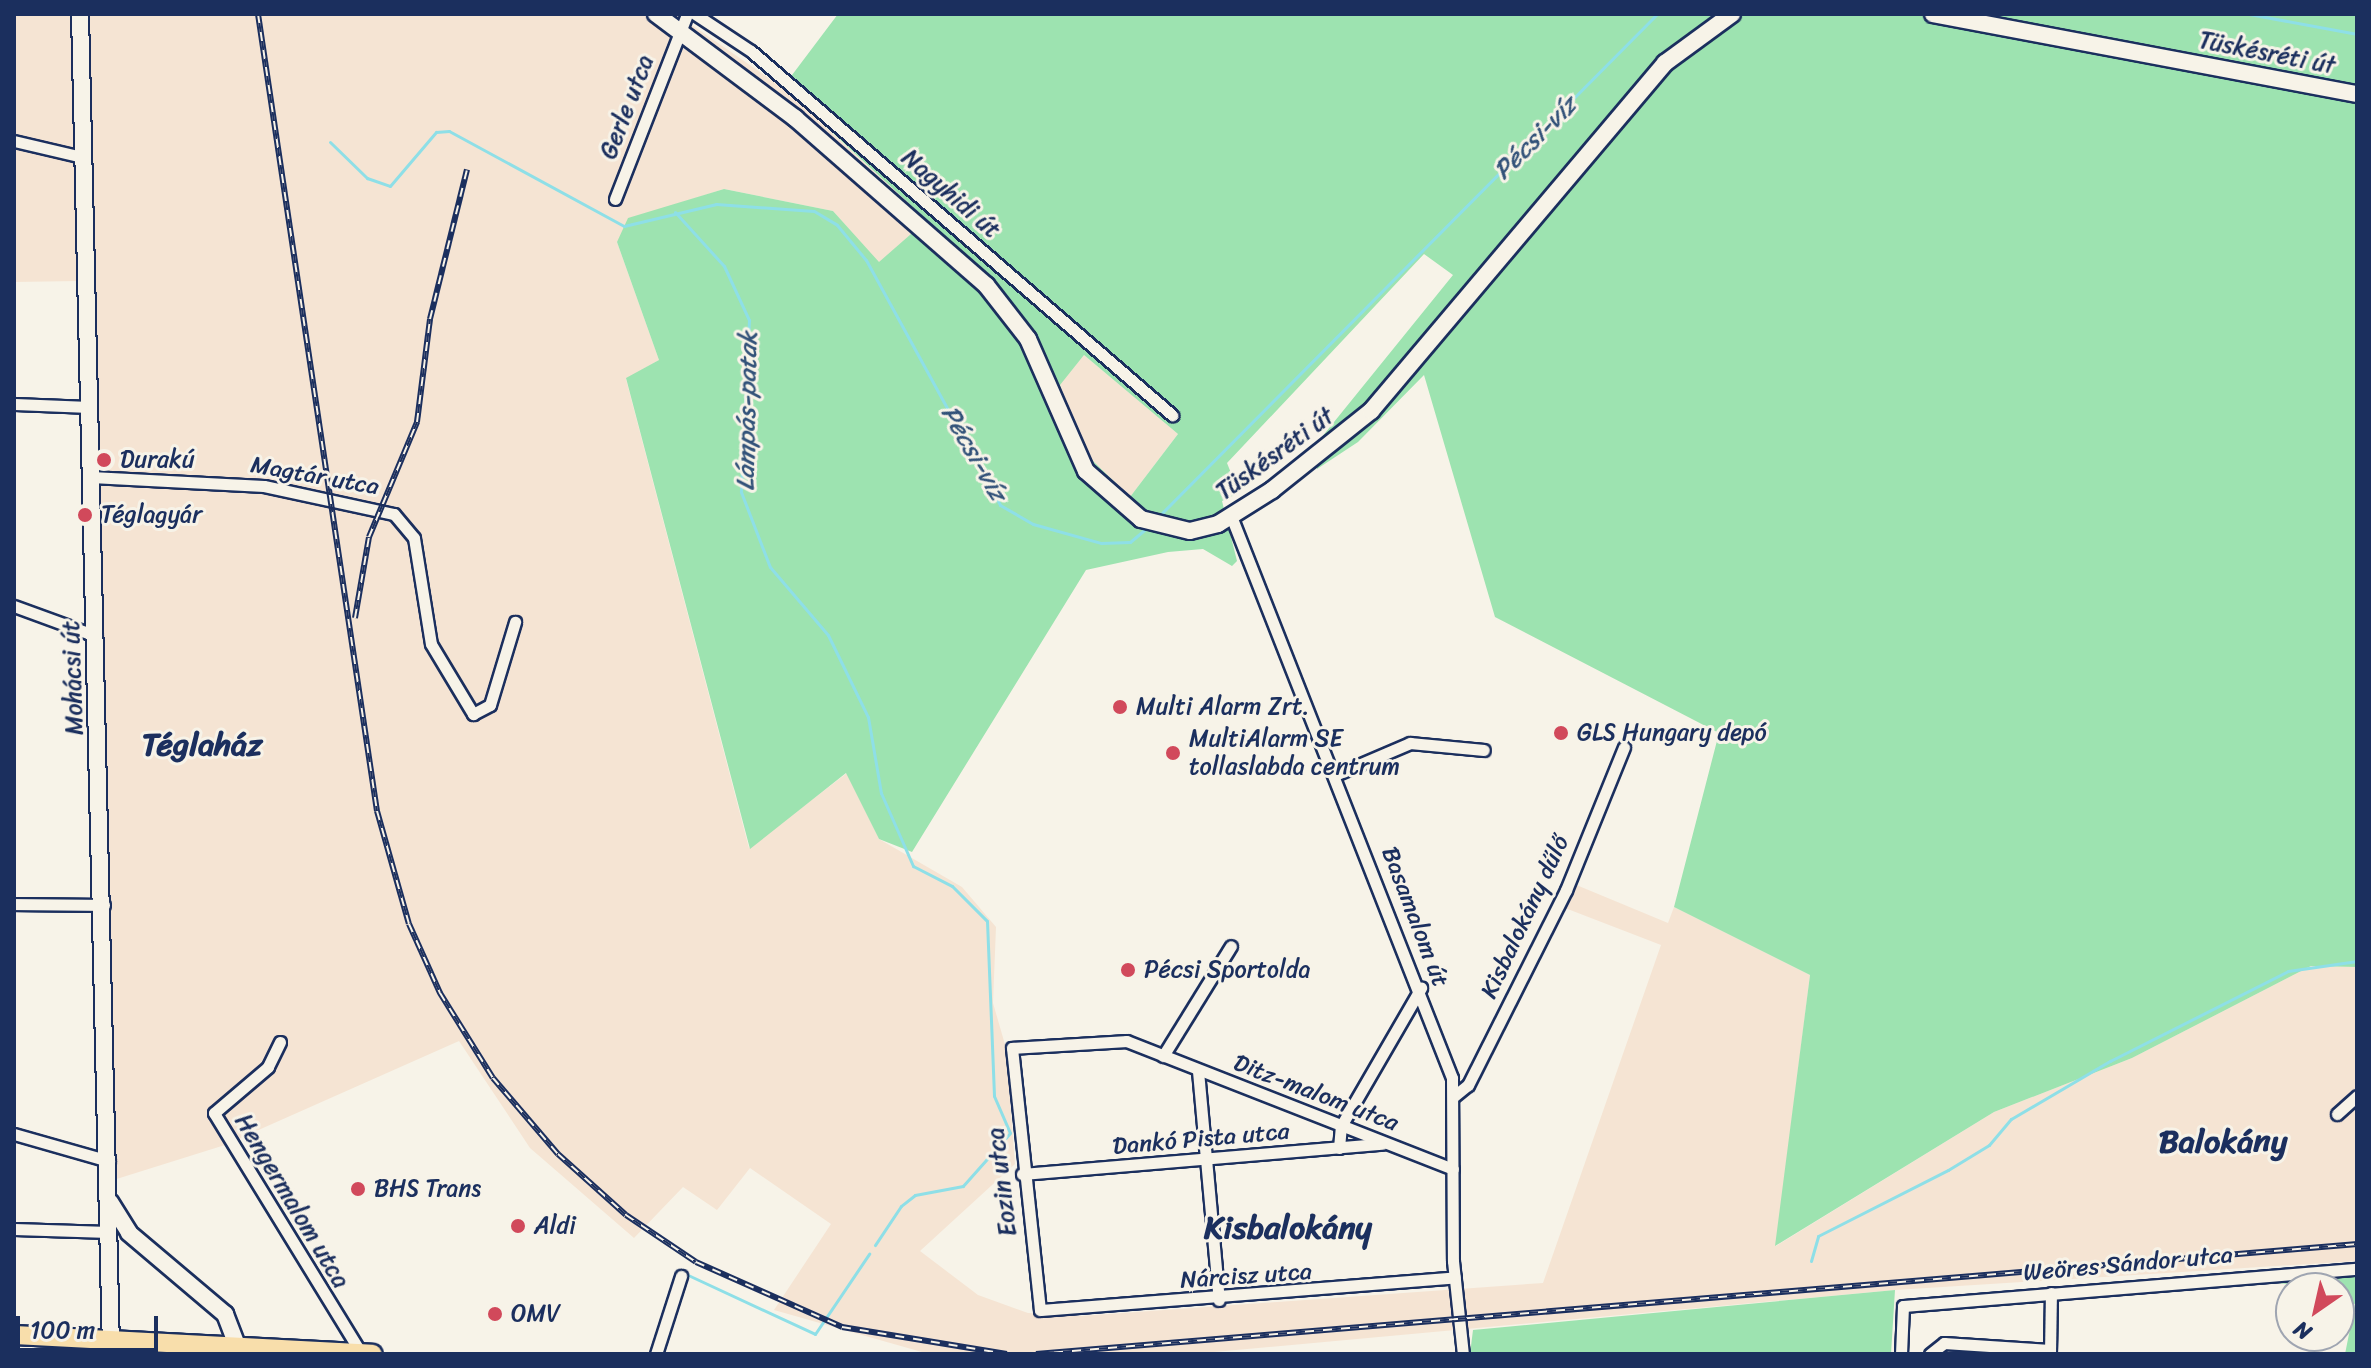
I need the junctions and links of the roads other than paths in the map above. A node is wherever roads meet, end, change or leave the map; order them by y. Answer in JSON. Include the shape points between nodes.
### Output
{"nodes":[{"id":1,"x":80,"y":14,"type":"edge"},
{"id":2,"x":656,"y":14,"type":"edge"},
{"id":3,"x":687,"y":14,"type":"edge"},
{"id":4,"x":695,"y":14,"type":"edge"},
{"id":5,"x":1732,"y":14,"type":"edge"},
{"id":6,"x":1933,"y":14,"type":"edge"},
{"id":7,"x":681,"y":31,"type":"junction"},
{"id":8,"x":2357,"y":94,"type":"edge"},
{"id":9,"x":14,"y":141,"type":"edge"},
{"id":10,"x":82,"y":157,"type":"junction"},
{"id":11,"x":615,"y":199,"type":"dead end"},
{"id":12,"x":14,"y":404,"type":"edge"},
{"id":13,"x":90,"y":407,"type":"junction"},
{"id":14,"x":1172,"y":415,"type":"dead end"},
{"id":15,"x":91,"y":477,"type":"junction"},
{"id":16,"x":1231,"y":516,"type":"junction"},
{"id":17,"x":14,"y":606,"type":"edge"},
{"id":18,"x":515,"y":622,"type":"dead end"},
{"id":19,"x":96,"y":636,"type":"junction"},
{"id":20,"x":1624,"y":747,"type":"dead end"},
{"id":21,"x":1484,"y":750,"type":"dead end"},
{"id":22,"x":1335,"y":775,"type":"junction"},
{"id":23,"x":14,"y":904,"type":"edge"},
{"id":24,"x":104,"y":905,"type":"junction"},
{"id":25,"x":1231,"y":946,"type":"dead end"},
{"id":26,"x":1421,"y":988,"type":"junction"},
{"id":27,"x":280,"y":1042,"type":"dead end"},
{"id":28,"x":1012,"y":1048,"type":"joint"},
{"id":29,"x":1163,"y":1056,"type":"junction"},
{"id":30,"x":1198,"y":1071,"type":"junction"},
{"id":31,"x":2357,"y":1096,"type":"edge"},
{"id":32,"x":1453,"y":1097,"type":"junction"},
{"id":33,"x":2337,"y":1114,"type":"dead end"},
{"id":34,"x":1341,"y":1126,"type":"junction"},
{"id":35,"x":14,"y":1134,"type":"edge"},
{"id":36,"x":1383,"y":1144,"type":"junction"},
{"id":37,"x":1339,"y":1148,"type":"junction"},
{"id":38,"x":109,"y":1161,"type":"junction"},
{"id":39,"x":1205,"y":1163,"type":"junction"},
{"id":40,"x":1453,"y":1169,"type":"junction"},
{"id":41,"x":1022,"y":1174,"type":"junction"},
{"id":42,"x":110,"y":1200,"type":"junction"},
{"id":43,"x":14,"y":1229,"type":"edge"},
{"id":44,"x":110,"y":1240,"type":"junction"},
{"id":45,"x":141,"y":1244,"type":"junction"},
{"id":46,"x":2357,"y":1269,"type":"edge"},
{"id":47,"x":681,"y":1276,"type":"dead end"},
{"id":48,"x":1455,"y":1277,"type":"junction"},
{"id":49,"x":2051,"y":1293,"type":"junction"},
{"id":50,"x":1219,"y":1300,"type":"junction"},
{"id":51,"x":1040,"y":1310,"type":"joint"},
{"id":52,"x":14,"y":1335,"type":"edge"},
{"id":53,"x":237,"y":1345,"type":"junction"},
{"id":54,"x":133,"y":1346,"type":"edge"},
{"id":55,"x":111,"y":1347,"type":"edge"},
{"id":56,"x":2050,"y":1352,"type":"edge"},
{"id":57,"x":361,"y":1353,"type":"edge"},
{"id":58,"x":372,"y":1354,"type":"edge"},
{"id":59,"x":656,"y":1354,"type":"edge"},
{"id":60,"x":1463,"y":1354,"type":"edge"},
{"id":61,"x":1901,"y":1354,"type":"edge"},
{"id":62,"x":1930,"y":1354,"type":"edge"}],
"edges":[{"from":1,"to":10,"type":"street","name":"Mohácsi út"},
{"from":2,"to":7,"type":"street","name":"Tüskésréti út"},
{"from":3,"to":7,"type":"street","name":"Gerle utca"},
{"from":4,"to":14,"type":"street","name":"Nagyhidi út","via":[[751,51]]},
{"from":5,"to":16,"type":"street","name":"Tüskésréti út","via":[[1665,63],[1371,411]]},
{"from":6,"to":8,"type":"street","name":"Tüskésréti út"},
{"from":7,"to":11,"type":"street","name":"Gerle utca"},
{"from":7,"to":16,"type":"street","name":"Tüskésréti út","via":[[795,118],[986,285],[1033,347],[1080,462],[1141,519],[1159,527],[1200,530]]},
{"from":9,"to":10,"type":"street"},
{"from":10,"to":13,"type":"street","name":"Mohácsi út"},
{"from":12,"to":13,"type":"street"},
{"from":13,"to":15,"type":"street","name":"Mohácsi út"},
{"from":15,"to":18,"type":"street","name":"Magtár utca","via":[[264,486],[394,514],[414,538],[431,644],[473,714],[490,705]]},
{"from":15,"to":19,"type":"street","name":"Mohácsi út"},
{"from":16,"to":22,"type":"street","name":"Basamalom út"},
{"from":17,"to":19,"type":"street"},
{"from":19,"to":24,"type":"street","name":"Mohácsi út"},
{"from":20,"to":32,"type":"street","name":"Kisbalokány dűlő","via":[[1566,890],[1468,1085]]},
{"from":21,"to":22,"type":"street","via":[[1410,743]]},
{"from":22,"to":26,"type":"street","name":"Basamalom út"},
{"from":23,"to":24,"type":"street"},
{"from":24,"to":38,"type":"street","name":"Mohácsi út"},
{"from":25,"to":29,"type":"street"},
{"from":26,"to":32,"type":"street","name":"Basamalom út"},
{"from":26,"to":34,"type":"street"},
{"from":27,"to":57,"type":"street","name":"Hengermalom utca","via":[[268,1067],[214,1113]]},
{"from":28,"to":29,"type":"street","name":"Ditz-malom utca","via":[[1111,1040]]},
{"from":28,"to":41,"type":"street","name":"Eozin utca"},
{"from":29,"to":30,"type":"street","name":"Ditz-malom utca"},
{"from":30,"to":34,"type":"street","name":"Ditz-malom utca"},
{"from":30,"to":39,"type":"street"},
{"from":31,"to":33,"type":"street"},
{"from":32,"to":40,"type":"street","name":"Basamalom út"},
{"from":34,"to":36,"type":"street","name":"Ditz-malom utca"},
{"from":34,"to":37,"type":"street"},
{"from":35,"to":38,"type":"street"},
{"from":36,"to":37,"type":"street","name":"Dankó Pista utca"},
{"from":36,"to":40,"type":"street","name":"Ditz-malom utca"},
{"from":37,"to":39,"type":"street","name":"Dankó Pista utca"},
{"from":38,"to":42,"type":"street","name":"Mohácsi út"},
{"from":39,"to":41,"type":"street","name":"Dankó Pista utca"},
{"from":39,"to":50,"type":"street"},
{"from":40,"to":48,"type":"street","name":"Basamalom út"},
{"from":41,"to":51,"type":"street","name":"Eozin utca"},
{"from":42,"to":44,"type":"street","name":"Mohácsi út"},
{"from":42,"to":45,"type":"street"},
{"from":43,"to":44,"type":"street"},
{"from":44,"to":45,"type":"street"},
{"from":44,"to":55,"type":"street","name":"Mohácsi út"},
{"from":45,"to":53,"type":"street","via":[[225,1314]]},
{"from":46,"to":49,"type":"street","name":"Weöres Sándor utca"},
{"from":47,"to":59,"type":"street"},
{"from":48,"to":50,"type":"street","name":"Nárcisz utca"},
{"from":48,"to":60,"type":"street","name":"Basamalom út"},
{"from":49,"to":56,"type":"street"},
{"from":49,"to":61,"type":"street","name":"Weöres Sándor utca","via":[[1903,1306]]},
{"from":50,"to":51,"type":"street","name":"Nárcisz utca"},
{"from":52,"to":55,"type":"main road"},
{"from":53,"to":54,"type":"main road"},
{"from":53,"to":57,"type":"main road"},
{"from":54,"to":55,"type":"main road"},
{"from":56,"to":62,"type":"street","via":[[1944,1343]]},
{"from":57,"to":58,"type":"main road"}]}
